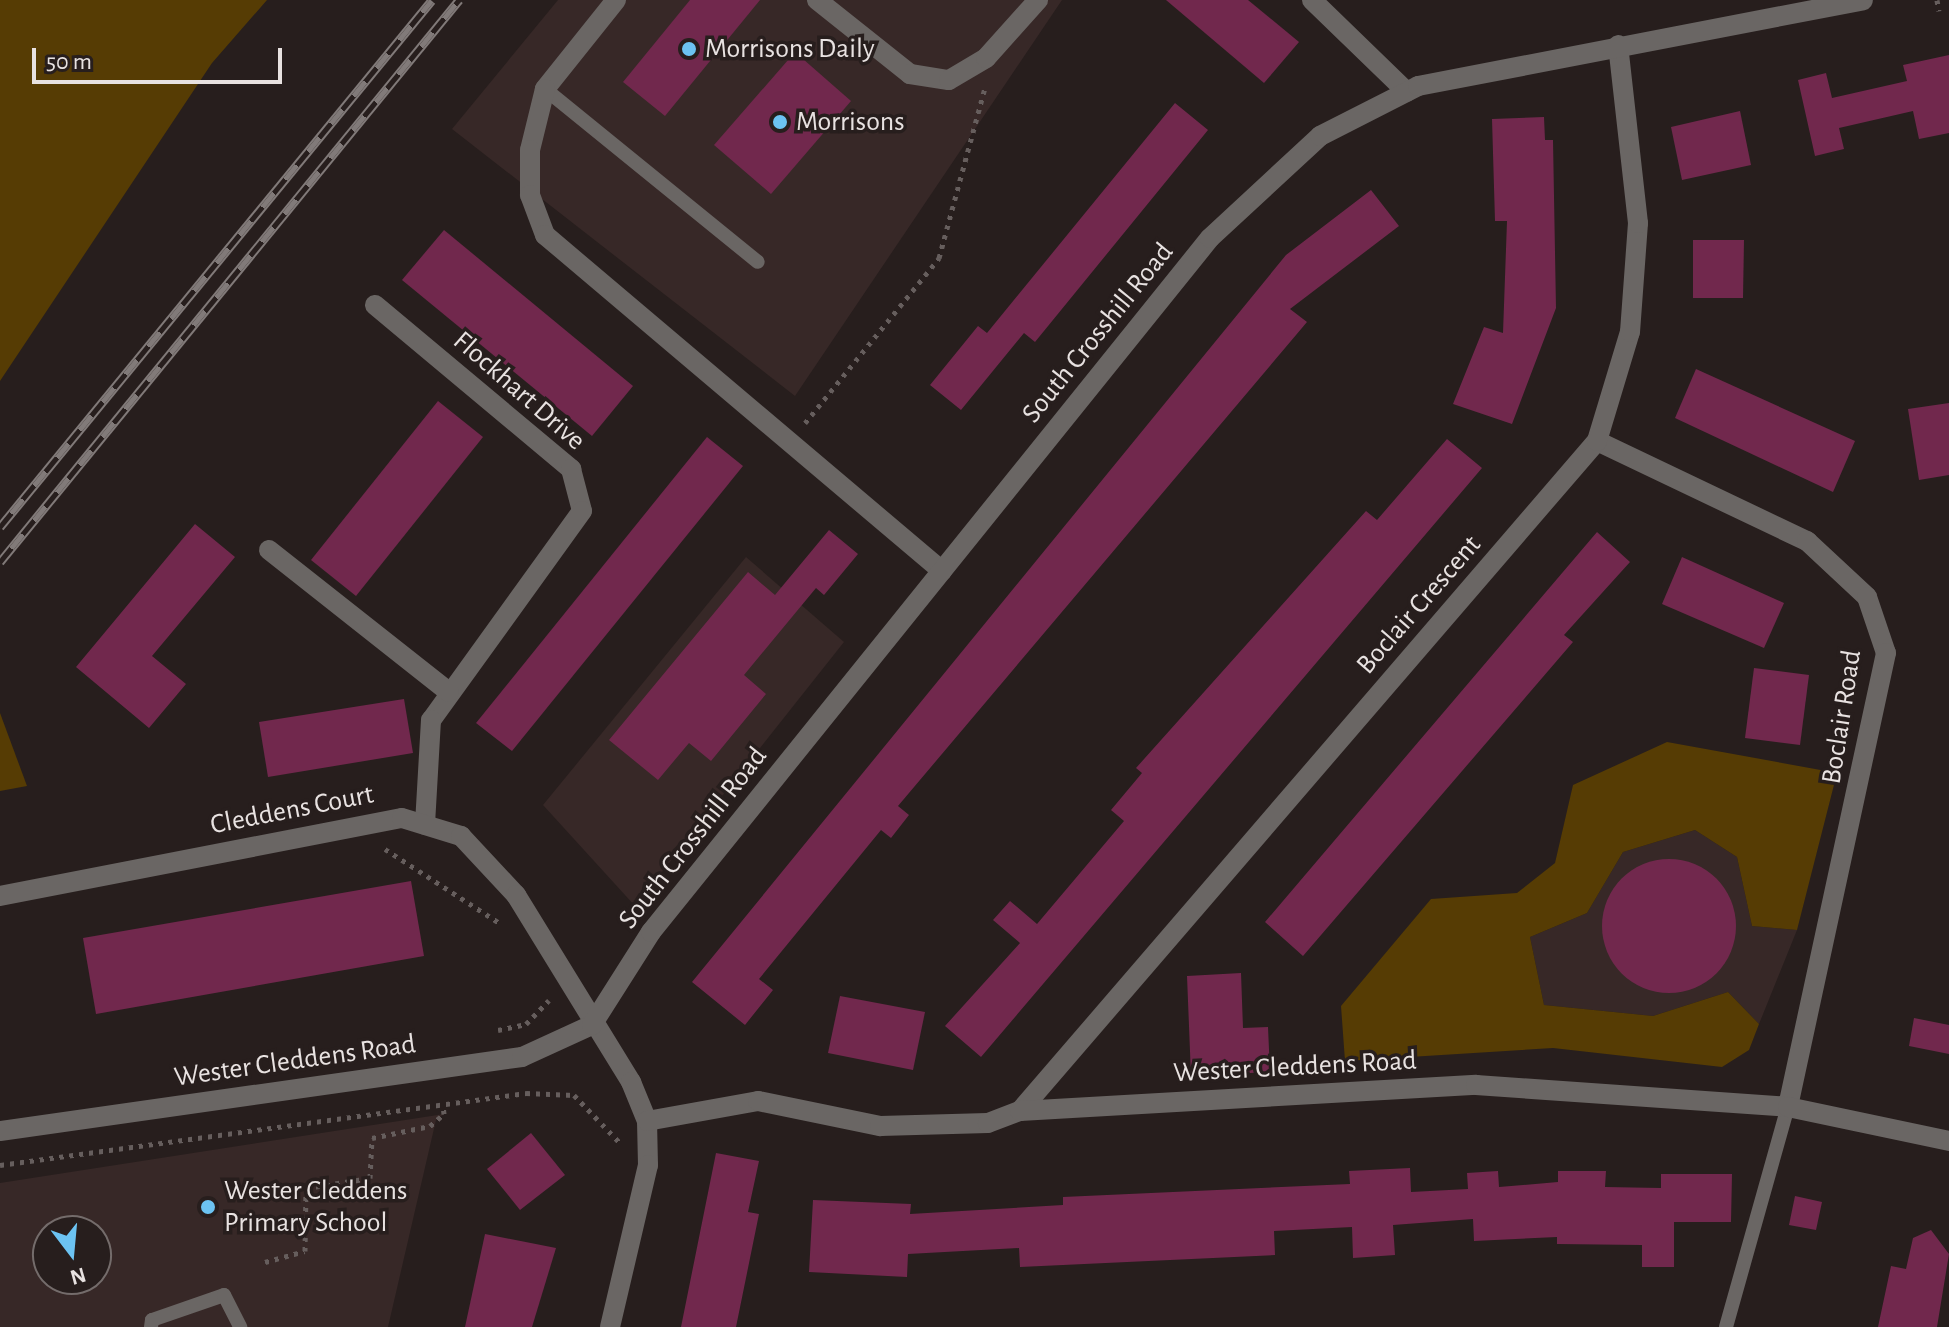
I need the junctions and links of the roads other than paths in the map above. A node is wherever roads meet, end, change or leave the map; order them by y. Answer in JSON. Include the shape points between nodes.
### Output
{"nodes":[{"id":1,"x":616,"y":0,"type":"edge"},
{"id":2,"x":817,"y":0,"type":"edge"},
{"id":3,"x":1038,"y":0,"type":"edge"},
{"id":4,"x":1313,"y":0,"type":"edge"},
{"id":5,"x":1863,"y":0,"type":"edge"},
{"id":6,"x":1618,"y":45,"type":"junction"},
{"id":7,"x":545,"y":89,"type":"junction"},
{"id":8,"x":1407,"y":92,"type":"junction"},
{"id":9,"x":758,"y":262,"type":"dead end"},
{"id":10,"x":375,"y":305,"type":"dead end"},
{"id":11,"x":1597,"y":441,"type":"junction"},
{"id":12,"x":269,"y":550,"type":"dead end"},
{"id":13,"x":942,"y":571,"type":"junction"},
{"id":14,"x":449,"y":692,"type":"junction"},
{"id":15,"x":425,"y":825,"type":"junction"},
{"id":16,"x":0,"y":896,"type":"edge"},
{"id":17,"x":592,"y":1025,"type":"junction"},
{"id":18,"x":1788,"y":1107,"type":"junction"},
{"id":19,"x":1020,"y":1111,"type":"junction"},
{"id":20,"x":647,"y":1121,"type":"junction"},
{"id":21,"x":0,"y":1131,"type":"edge"},
{"id":22,"x":1949,"y":1141,"type":"edge"},
{"id":23,"x":151,"y":1327,"type":"edge"},
{"id":24,"x":240,"y":1327,"type":"edge"},
{"id":25,"x":610,"y":1327,"type":"edge"},
{"id":26,"x":1726,"y":1327,"type":"edge"}],
"edges":[{"from":1,"to":7,"type":"street"},
{"from":2,"to":3,"type":"street","via":[[910,74],[949,80],[986,58]]},
{"from":4,"to":8,"type":"street"},
{"from":5,"to":6,"type":"street","name":"South Crosshill Road"},
{"from":6,"to":8,"type":"street","name":"South Crosshill Road"},
{"from":6,"to":11,"type":"street","name":"Boclair Crescent","via":[[1638,223],[1630,332]]},
{"from":7,"to":9,"type":"lane"},
{"from":7,"to":13,"type":"street","via":[[530,150],[530,195],[545,235]]},
{"from":8,"to":13,"type":"street","name":"South Crosshill Road","via":[[1320,136],[1210,238]]},
{"from":10,"to":14,"type":"street","name":"Flockhart Drive","via":[[571,469],[582,511]]},
{"from":11,"to":18,"type":"street","name":"Boclair Road","via":[[1807,541],[1867,597],[1886,653]]},
{"from":11,"to":19,"type":"street","name":"Boclair Crescent"},
{"from":12,"to":14,"type":"street"},
{"from":13,"to":17,"type":"street","name":"South Crosshill Road","via":[[651,932]]},
{"from":14,"to":15,"type":"street","name":"Flockhart Drive","via":[[431,720]]},
{"from":15,"to":16,"type":"street","name":"Cleddens Court","via":[[402,818]]},
{"from":15,"to":17,"type":"street","name":"Cleddens Court","via":[[461,836],[516,895]]},
{"from":17,"to":20,"type":"street","name":"Cleddens Court","via":[[631,1082]]},
{"from":17,"to":21,"type":"street","name":"Wester Cleddens Road","via":[[522,1057]]},
{"from":18,"to":19,"type":"street","name":"Wester Cleddens Road","via":[[1476,1085]]},
{"from":18,"to":22,"type":"street","name":"Wester Cleddens Road"},
{"from":18,"to":26,"type":"lane"},
{"from":19,"to":20,"type":"street","name":"Wester Cleddens Road","via":[[988,1123],[880,1126],[758,1101]]},
{"from":20,"to":25,"type":"street","via":[[647,1172]]},
{"from":23,"to":24,"type":"lane","via":[[152,1320],[224,1295]]}]}
